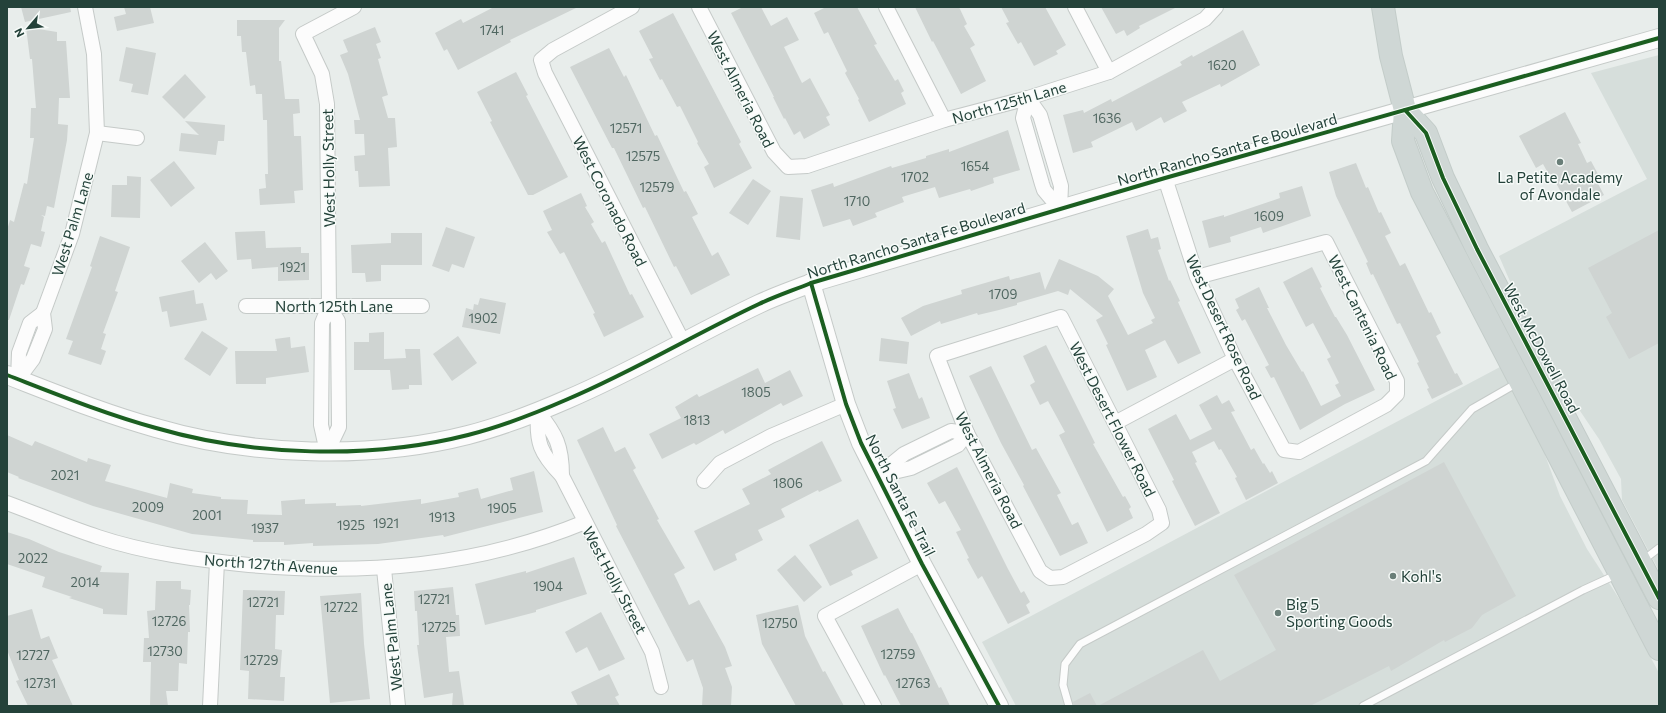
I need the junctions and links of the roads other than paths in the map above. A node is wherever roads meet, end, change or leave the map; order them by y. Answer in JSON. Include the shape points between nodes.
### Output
{"nodes":[{"id":1,"x":85,"y":7,"type":"edge"},
{"id":2,"x":354,"y":7,"type":"edge"},
{"id":3,"x":632,"y":7,"type":"edge"},
{"id":4,"x":699,"y":7,"type":"edge"},
{"id":5,"x":886,"y":7,"type":"edge"},
{"id":6,"x":1075,"y":7,"type":"edge"},
{"id":7,"x":1216,"y":7,"type":"edge"},
{"id":8,"x":1383,"y":7,"type":"edge"},
{"id":9,"x":1659,"y":38,"type":"edge"},
{"id":10,"x":1109,"y":72,"type":"junction"},
{"id":11,"x":1028,"y":98,"type":"junction"},
{"id":12,"x":1405,"y":110,"type":"junction"},
{"id":13,"x":944,"y":120,"type":"junction"},
{"id":14,"x":97,"y":134,"type":"junction"},
{"id":15,"x":137,"y":138,"type":"dead end"},
{"id":16,"x":788,"y":167,"type":"joint"},
{"id":17,"x":1165,"y":178,"type":"junction"},
{"id":18,"x":1060,"y":209,"type":"junction"},
{"id":19,"x":1197,"y":277,"type":"junction"},
{"id":20,"x":811,"y":283,"type":"junction"},
{"id":21,"x":246,"y":306,"type":"dead end"},
{"id":22,"x":330,"y":306,"type":"junction"},
{"id":23,"x":422,"y":306,"type":"dead end"},
{"id":24,"x":1061,"y":317,"type":"joint"},
{"id":25,"x":683,"y":342,"type":"junction"},
{"id":26,"x":1235,"y":359,"type":"junction"},
{"id":27,"x":12,"y":377,"type":"edge"},
{"id":28,"x":1519,"y":382,"type":"junction"},
{"id":29,"x":846,"y":404,"type":"junction"},
{"id":30,"x":538,"y":412,"type":"junction"},
{"id":31,"x":1115,"y":423,"type":"junction"},
{"id":32,"x":967,"y":433,"type":"junction"},
{"id":33,"x":1284,"y":450,"type":"joint"},
{"id":34,"x":328,"y":452,"type":"junction"},
{"id":35,"x":877,"y":476,"type":"junction"},
{"id":36,"x":704,"y":481,"type":"dead end"},
{"id":37,"x":7,"y":503,"type":"edge"},
{"id":38,"x":585,"y":522,"type":"junction"},
{"id":39,"x":1659,"y":548,"type":"edge"},
{"id":40,"x":217,"y":562,"type":"junction"},
{"id":41,"x":1640,"y":562,"type":"junction"},
{"id":42,"x":922,"y":564,"type":"junction"},
{"id":43,"x":384,"y":569,"type":"junction"},
{"id":44,"x":1620,"y":573,"type":"junction"},
{"id":45,"x":1050,"y":578,"type":"joint"},
{"id":46,"x":1659,"y":598,"type":"edge"},
{"id":47,"x":1659,"y":649,"type":"edge"},
{"id":48,"x":661,"y":687,"type":"dead end"},
{"id":49,"x":210,"y":706,"type":"edge"},
{"id":50,"x":398,"y":706,"type":"edge"},
{"id":51,"x":874,"y":706,"type":"edge"},
{"id":52,"x":999,"y":706,"type":"edge"},
{"id":53,"x":1070,"y":706,"type":"edge"},
{"id":54,"x":1364,"y":706,"type":"edge"}],
"edges":[{"from":1,"to":14,"type":"street","name":"West Palm Lane","via":[[94,54]]},
{"from":2,"to":22,"type":"street","name":"West Holly Street","via":[[303,34],[322,74],[327,104]]},
{"from":3,"to":25,"type":"street","name":"West Coronado Road","via":[[553,50],[541,60],[545,73]]},
{"from":4,"to":16,"type":"street","name":"West Almeria Road","via":[[774,152]]},
{"from":5,"to":13,"type":"street"},
{"from":6,"to":10,"type":"street"},
{"from":7,"to":10,"type":"street","name":"North 125th Lane","via":[[1205,19]]},
{"from":8,"to":12,"type":"main road","name":"West McDowell Road"},
{"from":9,"to":12,"type":"street","name":"North Rancho Santa Fe Boulevard"},
{"from":10,"to":11,"type":"street","name":"North 125th Lane"},
{"from":11,"to":13,"type":"street","name":"North 125th Lane"},
{"from":11,"to":18,"type":"street","via":[[1023,118],[1042,184]]},
{"from":12,"to":17,"type":"street","name":"North Rancho Santa Fe Boulevard"},
{"from":12,"to":28,"type":"main road","name":"West McDowell Road","via":[[1403,142],[1414,174],[1439,228]]},
{"from":12,"to":41,"type":"main road","name":"West McDowell Road","via":[[1426,134],[1443,178],[1477,249]]},
{"from":13,"to":16,"type":"street","name":"North 125th Lane","via":[[807,166]]},
{"from":14,"to":15,"type":"street"},
{"from":14,"to":27,"type":"street","name":"West Palm Lane","via":[[72,234],[43,313],[30,323]]},
{"from":17,"to":18,"type":"street","name":"North Rancho Santa Fe Boulevard"},
{"from":17,"to":19,"type":"street","name":"West Desert Rose Road"},
{"from":18,"to":20,"type":"street","name":"North Rancho Santa Fe Boulevard"},
{"from":19,"to":26,"type":"street","name":"West Desert Rose Road"},
{"from":19,"to":33,"type":"street","name":"West Cantenia Road","via":[[1326,242],[1397,381],[1397,394],[1386,405],[1299,452]]},
{"from":20,"to":25,"type":"street","name":"North Rancho Santa Fe Boulevard","via":[[761,303]]},
{"from":20,"to":29,"type":"street","name":"North Santa Fe Trail"},
{"from":21,"to":22,"type":"street","name":"North 125th Lane"},
{"from":22,"to":23,"type":"street","name":"North 125th Lane"},
{"from":22,"to":34,"type":"street","name":"West Holly Street","via":[[322,323],[321,425]]},
{"from":24,"to":31,"type":"street","name":"West Desert Flower Road"},
{"from":24,"to":32,"type":"street","name":"West Almeria Road","via":[[937,356]]},
{"from":25,"to":30,"type":"street","name":"North Rancho Santa Fe Boulevard","via":[[602,384]]},
{"from":26,"to":31,"type":"street"},
{"from":26,"to":33,"type":"street","name":"West Desert Rose Road"},
{"from":27,"to":34,"type":"street","name":"North Rancho Santa Fe Boulevard","via":[[138,423],[177,433],[250,447]]},
{"from":28,"to":44,"type":"main road","name":"West McDowell Road"},
{"from":28,"to":53,"type":"lane","via":[[1472,409],[1426,461],[1080,644],[1065,664],[1062,685]]},
{"from":29,"to":35,"type":"street","name":"North Santa Fe Trail"},
{"from":29,"to":36,"type":"street","via":[[772,436],[720,463]]},
{"from":30,"to":34,"type":"street","name":"North Rancho Santa Fe Boulevard","via":[[510,423],[431,443]]},
{"from":30,"to":38,"type":"street","name":"West Holly Street","via":[[537,434],[546,460],[562,476]]},
{"from":31,"to":45,"type":"street","name":"West Desert Flower Road","via":[[1160,510],[1162,523],[1063,577]]},
{"from":32,"to":35,"type":"street","via":[[958,445],[911,468]]},
{"from":32,"to":45,"type":"street","name":"West Almeria Road","via":[[1040,570]]},
{"from":35,"to":42,"type":"street","name":"North Santa Fe Trail"},
{"from":37,"to":40,"type":"street","name":"North 127th Avenue","via":[[98,537],[153,551]]},
{"from":38,"to":43,"type":"street","name":"North 127th Avenue","via":[[559,533],[488,553],[431,564]]},
{"from":38,"to":48,"type":"street","name":"West Holly Street","via":[[652,652]]},
{"from":39,"to":41,"type":"lane"},
{"from":40,"to":43,"type":"street","name":"North 127th Avenue","via":[[295,569]]},
{"from":40,"to":49,"type":"street"},
{"from":41,"to":44,"type":"main road"},
{"from":41,"to":46,"type":"main road","name":"West McDowell Road"},
{"from":42,"to":51,"type":"street","via":[[825,616]]},
{"from":42,"to":52,"type":"street","name":"North Santa Fe Trail"},
{"from":43,"to":50,"type":"street","name":"West Palm Lane"},
{"from":44,"to":47,"type":"main road","name":"West McDowell Road"},
{"from":44,"to":54,"type":"lane"}]}
